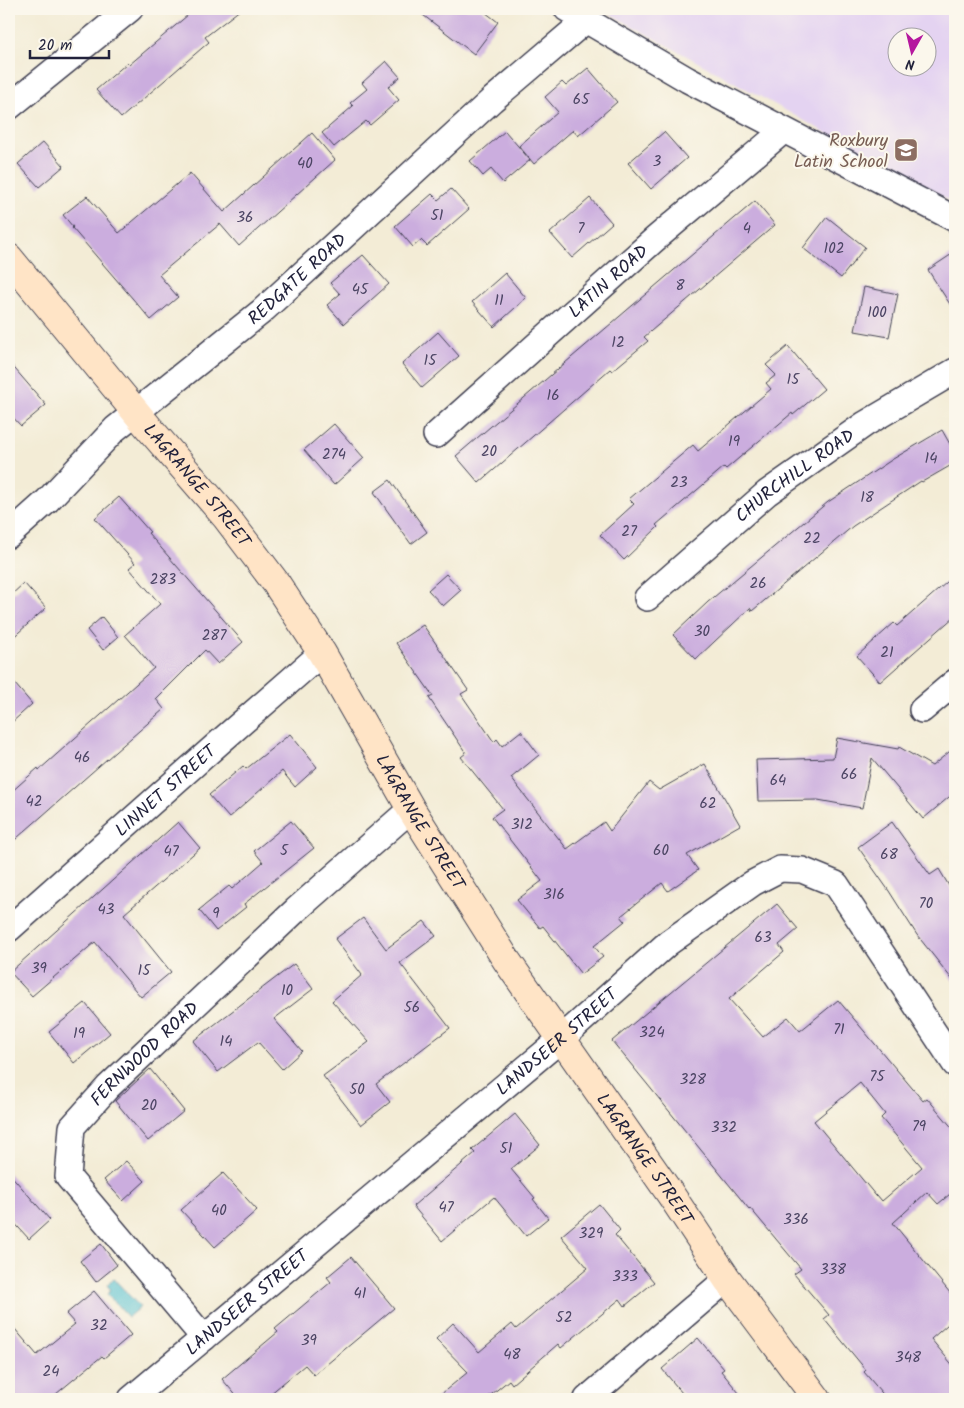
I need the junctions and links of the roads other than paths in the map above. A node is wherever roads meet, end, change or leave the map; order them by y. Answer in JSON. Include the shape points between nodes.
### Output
{"nodes":[{"id":1,"x":130,"y":9,"type":"edge"},
{"id":2,"x":576,"y":15,"type":"edge"},
{"id":3,"x":9,"y":107,"type":"edge"},
{"id":4,"x":783,"y":131,"type":"junction"},
{"id":5,"x":955,"y":219,"type":"edge"},
{"id":6,"x":9,"y":258,"type":"edge"},
{"id":7,"x":955,"y":371,"type":"edge"},
{"id":8,"x":137,"y":412,"type":"junction"},
{"id":9,"x":436,"y":434,"type":"dead end"},
{"id":10,"x":9,"y":535,"type":"edge"},
{"id":11,"x":647,"y":598,"type":"dead end"},
{"id":12,"x":322,"y":653,"type":"junction"},
{"id":13,"x":955,"y":682,"type":"edge"},
{"id":14,"x":922,"y":710,"type":"dead end"},
{"id":15,"x":411,"y":809,"type":"junction"},
{"id":16,"x":9,"y":929,"type":"edge"},
{"id":17,"x":561,"y":1039,"type":"junction"},
{"id":18,"x":955,"y":1064,"type":"edge"},
{"id":19,"x":727,"y":1279,"type":"junction"},
{"id":20,"x":204,"y":1338,"type":"junction"},
{"id":21,"x":131,"y":1399,"type":"edge"},
{"id":22,"x":587,"y":1399,"type":"edge"},
{"id":23,"x":817,"y":1399,"type":"edge"}],
"edges":[{"from":1,"to":3,"type":"street"},
{"from":2,"to":4,"type":"street"},
{"from":2,"to":8,"type":"street","name":"REDGATE ROAD","via":[[492,100],[261,312]]},
{"from":4,"to":5,"type":"street"},
{"from":4,"to":9,"type":"street","name":"LATIN ROAD","via":[[654,240]]},
{"from":6,"to":8,"type":"main road","name":"LAGRANGE STREET"},
{"from":7,"to":11,"type":"street","name":"CHURCHILL ROAD","via":[[865,424],[766,493]]},
{"from":8,"to":10,"type":"street","name":"REDGATE ROAD","via":[[115,429],[47,501]]},
{"from":8,"to":12,"type":"main road","name":"LAGRANGE STREET","via":[[226,517],[276,583]]},
{"from":12,"to":15,"type":"main road","name":"LAGRANGE STREET"},
{"from":12,"to":16,"type":"street","name":"LINNET STREET"},
{"from":13,"to":14,"type":"street"},
{"from":15,"to":17,"type":"main road","name":"LAGRANGE STREET","via":[[507,961]]},
{"from":15,"to":20,"type":"street","name":"FERNWOOD ROAD","via":[[296,910],[108,1087],[72,1127],[68,1177]]},
{"from":17,"to":18,"type":"street","name":"LANDSEER STREET","via":[[668,943],[746,888],[780,869],[802,870],[836,884]]},
{"from":17,"to":19,"type":"main road","name":"LAGRANGE STREET"},
{"from":17,"to":20,"type":"street","name":"LANDSEER STREET"},
{"from":19,"to":22,"type":"street"},
{"from":19,"to":23,"type":"main road","name":"LAGRANGE STREET"},
{"from":20,"to":21,"type":"street","name":"LANDSEER STREET"}]}
